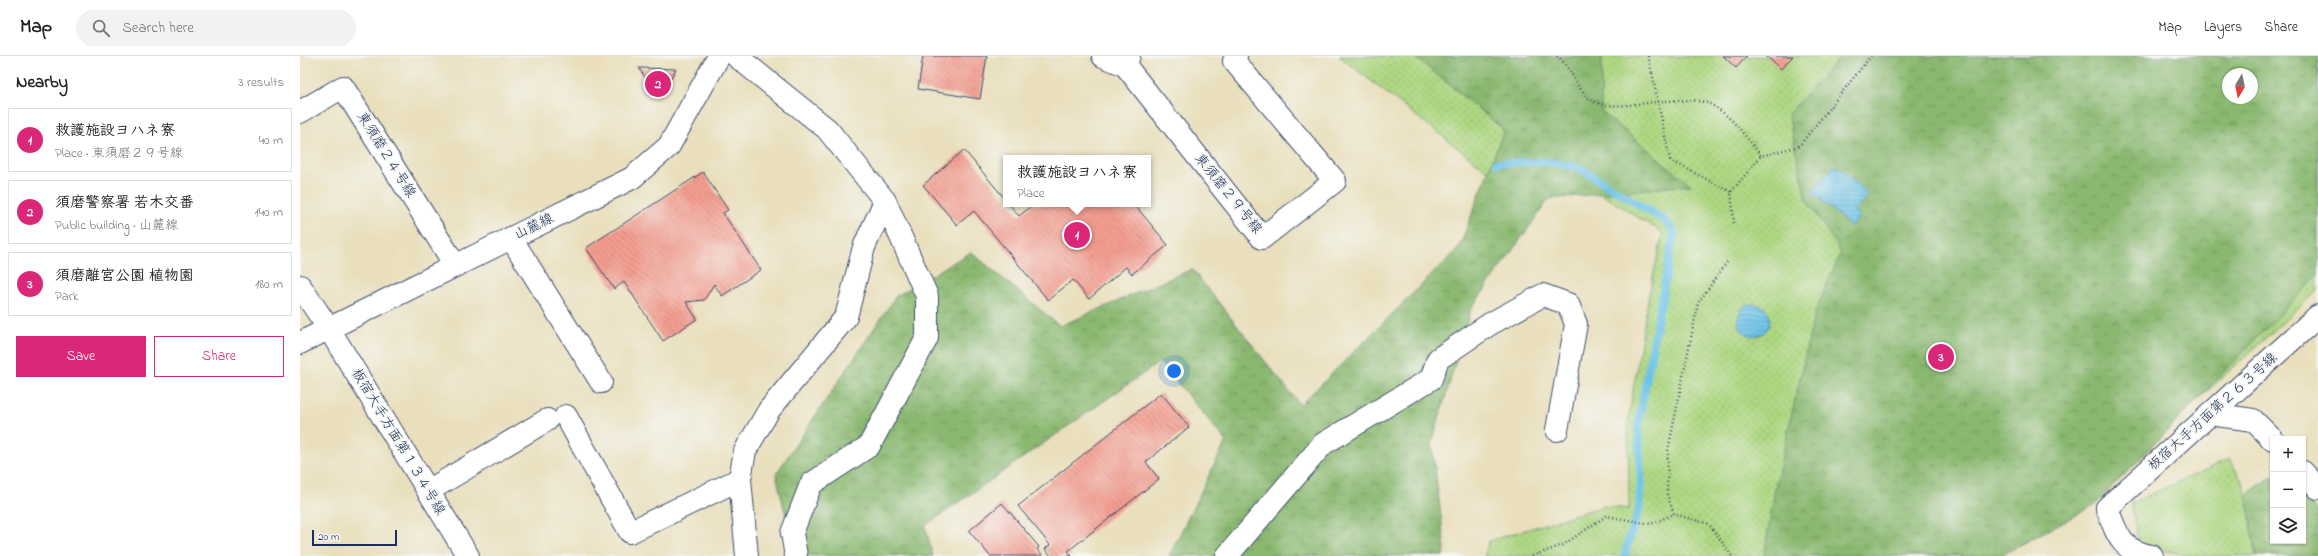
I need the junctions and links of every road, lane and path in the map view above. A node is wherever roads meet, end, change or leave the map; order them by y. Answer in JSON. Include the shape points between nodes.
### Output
{"nodes":[{"id":1,"x":719,"y":56,"type":"edge"},
{"id":2,"x":736,"y":56,"type":"edge"},
{"id":3,"x":1103,"y":56,"type":"edge"},
{"id":4,"x":1236,"y":56,"type":"edge"},
{"id":5,"x":1557,"y":56,"type":"edge"},
{"id":6,"x":1648,"y":56,"type":"edge"},
{"id":7,"x":1871,"y":56,"type":"edge"},
{"id":8,"x":1127,"y":60,"type":"edge"},
{"id":9,"x":300,"y":112,"type":"edge"},
{"id":10,"x":1760,"y":156,"type":"junction"},
{"id":11,"x":1731,"y":192,"type":"junction"},
{"id":12,"x":885,"y":201,"type":"junction"},
{"id":13,"x":1734,"y":223,"type":"dead end"},
{"id":14,"x":511,"y":238,"type":"junction"},
{"id":15,"x":1727,"y":262,"type":"dead end"},
{"id":16,"x":455,"y":265,"type":"junction"},
{"id":17,"x":300,"y":286,"type":"edge"},
{"id":18,"x":2318,"y":316,"type":"edge"},
{"id":19,"x":329,"y":329,"type":"junction"},
{"id":20,"x":300,"y":344,"type":"edge"},
{"id":21,"x":601,"y":382,"type":"dead end"},
{"id":22,"x":2210,"y":414,"type":"junction"},
{"id":23,"x":1556,"y":430,"type":"dead end"},
{"id":24,"x":2270,"y":437,"type":"edge"},
{"id":25,"x":2306,"y":475,"type":"edge"},
{"id":26,"x":740,"y":479,"type":"junction"},
{"id":27,"x":2318,"y":488,"type":"edge"},
{"id":28,"x":428,"y":491,"type":"junction"},
{"id":29,"x":1674,"y":514,"type":"junction"},
{"id":30,"x":468,"y":556,"type":"edge"},
{"id":31,"x":747,"y":556,"type":"edge"},
{"id":32,"x":796,"y":556,"type":"edge"},
{"id":33,"x":1227,"y":556,"type":"edge"},
{"id":34,"x":1532,"y":556,"type":"edge"},
{"id":35,"x":1732,"y":556,"type":"edge"},
{"id":36,"x":2152,"y":556,"type":"edge"}],
"edges":[{"from":1,"to":14,"type":"street","name":"山麓線","via":[[669,146],[632,178]]},
{"from":2,"to":12,"type":"street","via":[[827,129]]},
{"from":3,"to":8,"type":"street"},
{"from":4,"to":8,"type":"street","name":"東須磨２９号線","via":[[1234,62],[1334,181],[1262,238]]},
{"from":5,"to":10,"type":"path","via":[[1562,59],[1576,82],[1593,101],[1617,106],[1679,100],[1709,104],[1736,124]]},
{"from":6,"to":11,"type":"path","bridge":true,"via":[[1670,160]]},
{"from":7,"to":10,"type":"path","via":[[1799,146]]},
{"from":9,"to":16,"type":"street","name":"東須磨２４号線","via":[[343,87]]},
{"from":10,"to":11,"type":"path"},
{"from":11,"to":13,"type":"path"},
{"from":12,"to":26,"type":"street","via":[[864,247],[846,317],[769,410],[746,451]]},
{"from":12,"to":32,"type":"street","via":[[927,296],[927,338],[869,446],[811,484],[792,533]]},
{"from":14,"to":16,"type":"street","name":"山麓線"},
{"from":14,"to":21,"type":"street"},
{"from":15,"to":29,"type":"path","via":[[1698,303],[1668,451],[1667,494]]},
{"from":16,"to":19,"type":"street","name":"山麓線"},
{"from":17,"to":19,"type":"street","name":"板宿大手方面第１３４号線"},
{"from":18,"to":22,"type":"street","name":"板宿大手方面第２６３号線"},
{"from":19,"to":20,"type":"street","name":"山麓線"},
{"from":19,"to":28,"type":"street","name":"板宿大手方面第１３４号線"},
{"from":22,"to":24,"type":"street","via":[[2253,420]]},
{"from":22,"to":36,"type":"street","name":"板宿大手方面第２６３号線","via":[[2107,508],[2120,540],[2139,554]]},
{"from":23,"to":33,"type":"street","via":[[1576,324],[1568,304],[1543,295],[1490,324],[1438,359],[1431,379],[1323,444]]},
{"from":25,"to":27,"type":"street"},
{"from":26,"to":28,"type":"street","via":[[630,532],[557,418]]},
{"from":26,"to":31,"type":"street"},
{"from":28,"to":30,"type":"street","name":"板宿大手方面第１３４号線"},
{"from":29,"to":34,"type":"path","via":[[1651,524],[1606,516],[1563,545]]},
{"from":29,"to":35,"type":"path","via":[[1709,524]]}]}
